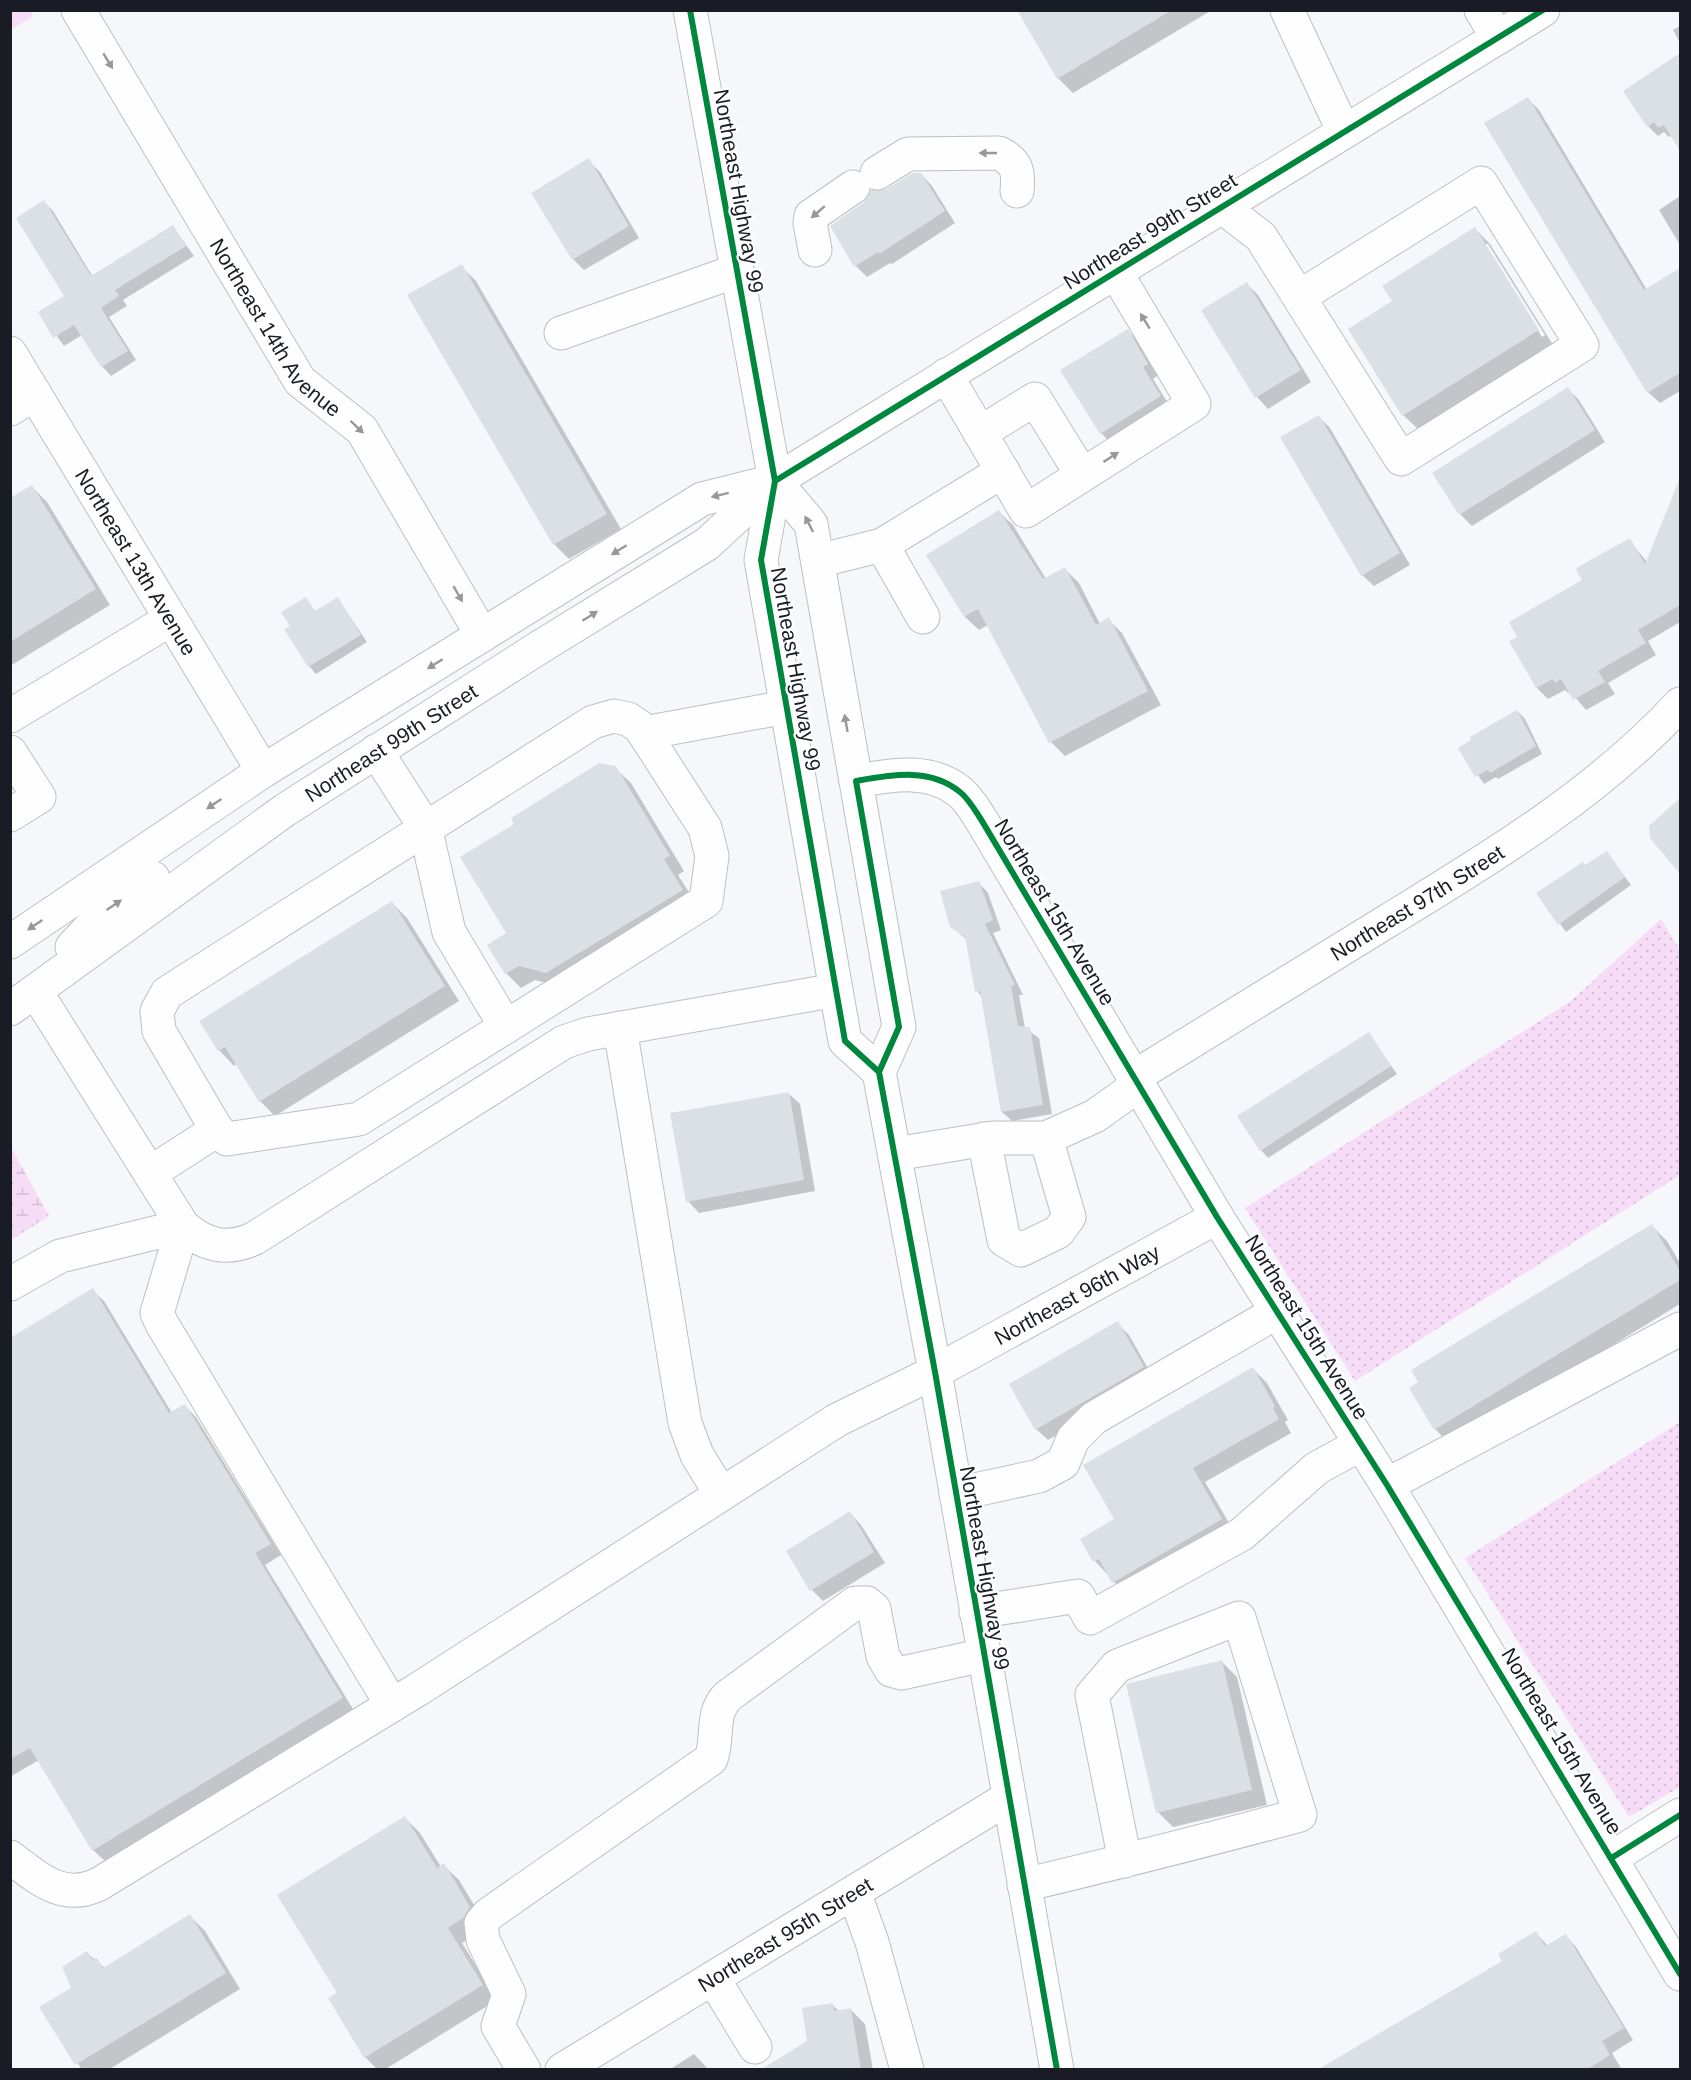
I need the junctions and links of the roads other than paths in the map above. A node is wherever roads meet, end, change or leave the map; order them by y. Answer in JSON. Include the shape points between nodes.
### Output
{"nodes":[{"id":1,"x":78,"y":10,"type":"edge"},
{"id":2,"x":690,"y":10,"type":"edge"},
{"id":3,"x":1287,"y":10,"type":"edge"},
{"id":4,"x":1481,"y":10,"type":"edge"},
{"id":5,"x":1543,"y":10,"type":"edge"},
{"id":6,"x":1498,"y":38,"type":"junction"},
{"id":7,"x":1344,"y":132,"type":"junction"},
{"id":8,"x":1017,"y":191,"type":"dead end"},
{"id":9,"x":1221,"y":206,"type":"junction"},
{"id":10,"x":815,"y":250,"type":"dead end"},
{"id":11,"x":736,"y":271,"type":"junction"},
{"id":12,"x":1115,"y":271,"type":"junction"},
{"id":13,"x":1299,"y":297,"type":"junction"},
{"id":14,"x":561,"y":333,"type":"dead end"},
{"id":15,"x":10,"y":353,"type":"edge"},
{"id":16,"x":946,"y":375,"type":"junction"},
{"id":17,"x":23,"y":402,"type":"edge"},
{"id":18,"x":980,"y":433,"type":"junction"},
{"id":19,"x":1003,"y":471,"type":"junction"},
{"id":20,"x":1082,"y":475,"type":"junction"},
{"id":21,"x":775,"y":480,"type":"junction"},
{"id":22,"x":882,"y":545,"type":"junction"},
{"id":23,"x":818,"y":561,"type":"junction"},
{"id":24,"x":923,"y":617,"type":"dead end"},
{"id":25,"x":171,"y":619,"type":"junction"},
{"id":26,"x":482,"y":635,"type":"junction"},
{"id":27,"x":1680,"y":704,"type":"edge"},
{"id":28,"x":786,"y":707,"type":"junction"},
{"id":29,"x":10,"y":716,"type":"edge"},
{"id":30,"x":644,"y":733,"type":"junction"},
{"id":31,"x":376,"y":751,"type":"junction"},
{"id":32,"x":10,"y":752,"type":"edge"},
{"id":33,"x":262,"y":771,"type":"junction"},
{"id":34,"x":856,"y":781,"type":"junction"},
{"id":35,"x":10,"y":815,"type":"edge"},
{"id":36,"x":425,"y":827,"type":"junction"},
{"id":37,"x":10,"y":942,"type":"edge"},
{"id":38,"x":836,"y":990,"type":"junction"},
{"id":39,"x":32,"y":994,"type":"edge"},
{"id":40,"x":506,"y":1027,"type":"junction"},
{"id":41,"x":620,"y":1028,"type":"junction"},
{"id":42,"x":879,"y":1072,"type":"junction"},
{"id":43,"x":1134,"y":1077,"type":"junction"},
{"id":44,"x":217,"y":1130,"type":"junction"},
{"id":45,"x":1046,"y":1138,"type":"junction"},
{"id":46,"x":984,"y":1139,"type":"junction"},
{"id":47,"x":895,"y":1154,"type":"junction"},
{"id":48,"x":150,"y":1173,"type":"junction"},
{"id":49,"x":1217,"y":1216,"type":"junction"},
{"id":50,"x":183,"y":1226,"type":"junction"},
{"id":51,"x":10,"y":1284,"type":"edge"},
{"id":52,"x":1277,"y":1312,"type":"junction"},
{"id":53,"x":1680,"y":1329,"type":"edge"},
{"id":54,"x":935,"y":1372,"type":"junction"},
{"id":55,"x":1361,"y":1444,"type":"junction"},
{"id":56,"x":1387,"y":1485,"type":"junction"},
{"id":57,"x":721,"y":1494,"type":"junction"},
{"id":58,"x":956,"y":1494,"type":"junction"},
{"id":59,"x":976,"y":1612,"type":"junction"},
{"id":60,"x":984,"y":1655,"type":"junction"},
{"id":61,"x":392,"y":1705,"type":"junction"},
{"id":62,"x":1008,"y":1798,"type":"junction"},
{"id":63,"x":1680,"y":1815,"type":"edge"},
{"id":64,"x":10,"y":1857,"type":"edge"},
{"id":65,"x":1613,"y":1857,"type":"junction"},
{"id":66,"x":1125,"y":1861,"type":"junction"},
{"id":67,"x":1024,"y":1885,"type":"junction"},
{"id":68,"x":854,"y":1892,"type":"junction"},
{"id":69,"x":1680,"y":1974,"type":"edge"},
{"id":70,"x":713,"y":1978,"type":"junction"},
{"id":71,"x":755,"y":2047,"type":"dead end"},
{"id":72,"x":599,"y":2060,"type":"edge"},
{"id":73,"x":524,"y":2070,"type":"edge"},
{"id":74,"x":562,"y":2070,"type":"edge"},
{"id":75,"x":907,"y":2070,"type":"edge"},
{"id":76,"x":1057,"y":2070,"type":"edge"}],
"edges":[{"from":1,"to":26,"type":"main road","name":"Northeast 14th Avenue","one_way":true,"via":[[300,381],[362,430]]},
{"from":2,"to":11,"type":"main road","name":"Northeast Highway 99"},
{"from":3,"to":7,"type":"main road"},
{"from":4,"to":6,"type":"main road"},
{"from":5,"to":6,"type":"main road","name":"Northeast 99th Street"},
{"from":6,"to":7,"type":"main road","name":"Northeast 99th Street"},
{"from":7,"to":9,"type":"main road","name":"Northeast 99th Street"},
{"from":8,"to":10,"type":"main road","one_way":true,"via":[[1019,172],[1011,160],[999,153],[909,154],[811,216]]},
{"from":9,"to":12,"type":"main road","name":"Northeast 99th Street"},
{"from":9,"to":13,"type":"main road","via":[[1261,237]]},
{"from":11,"to":14,"type":"main road"},
{"from":11,"to":21,"type":"main road","name":"Northeast Highway 99"},
{"from":12,"to":16,"type":"main road","name":"Northeast 99th Street"},
{"from":20,"to":12,"type":"main road","one_way":true,"via":[[1194,404]]},
{"from":13,"to":13,"type":"main road","via":[[1401,459],[1582,345],[1480,183]]},
{"from":15,"to":17,"type":"main road","name":"Northeast 13th Avenue"},
{"from":16,"to":18,"type":"main road"},
{"from":16,"to":21,"type":"main road","name":"Northeast 99th Street"},
{"from":17,"to":25,"type":"main road","name":"Northeast 13th Avenue"},
{"from":18,"to":19,"type":"main road"},
{"from":18,"to":20,"type":"main road","via":[[1035,399]]},
{"from":19,"to":20,"type":"main road","via":[[1026,511]]},
{"from":19,"to":22,"type":"main road"},
{"from":23,"to":21,"type":"main road","name":"Northeast Highway 99","one_way":true,"via":[[812,524]]},
{"from":21,"to":26,"type":"main road","name":"Northeast 99th Street","one_way":true,"via":[[702,499]]},
{"from":21,"to":28,"type":"main road","name":"Northeast Highway 99","via":[[761,560]]},
{"from":31,"to":21,"type":"main road","name":"Northeast 99th Street","one_way":true,"via":[[707,544]]},
{"from":22,"to":23,"type":"main road"},
{"from":22,"to":24,"type":"main road"},
{"from":34,"to":23,"type":"main road","name":"Northeast Highway 99","one_way":true},
{"from":25,"to":29,"type":"main road"},
{"from":25,"to":33,"type":"main road","name":"Northeast 13th Avenue"},
{"from":26,"to":33,"type":"main road","name":"Northeast 99th Street","one_way":true},
{"from":27,"to":43,"type":"main road","name":"Northeast 97th Street","via":[[1616,766],[1502,851]]},
{"from":28,"to":30,"type":"main road"},
{"from":28,"to":38,"type":"main road","name":"Northeast Highway 99"},
{"from":30,"to":36,"type":"main road","via":[[628,719],[600,719]]},
{"from":30,"to":40,"type":"main road","via":[[705,828],[712,856],[706,901]]},
{"from":31,"to":36,"type":"main road"},
{"from":31,"to":39,"type":"main road","name":"Northeast 99th Street","via":[[275,817]]},
{"from":32,"to":35,"type":"main road","via":[[39,797]]},
{"from":33,"to":37,"type":"main road","name":"Northeast 99th Street","one_way":true},
{"from":39,"to":33,"type":"main road","one_way":true,"via":[[106,911],[243,815]]},
{"from":34,"to":42,"type":"main road","name":"Northeast Highway 99","via":[[899,1027]]},
{"from":34,"to":43,"type":"main road","name":"Northeast 15th Avenue","via":[[895,775],[927,776],[960,792],[982,821]]},
{"from":36,"to":40,"type":"main road","via":[[449,932]]},
{"from":36,"to":44,"type":"main road","via":[[172,989],[163,999],[157,1016],[159,1031]]},
{"from":38,"to":41,"type":"main road"},
{"from":38,"to":42,"type":"main road","name":"Northeast Highway 99","via":[[845,1041]]},
{"from":39,"to":48,"type":"main road"},
{"from":40,"to":44,"type":"main road","via":[[359,1119],[227,1139]]},
{"from":41,"to":50,"type":"main road","via":[[564,1042],[245,1242],[213,1245],[193,1236]]},
{"from":41,"to":57,"type":"main road","via":[[685,1423],[697,1455]]},
{"from":42,"to":47,"type":"main road","name":"Northeast Highway 99"},
{"from":43,"to":45,"type":"main road","via":[[1130,1091],[1095,1116]]},
{"from":43,"to":49,"type":"main road","name":"Northeast 15th Avenue"},
{"from":44,"to":48,"type":"main road"},
{"from":45,"to":46,"type":"main road"},
{"from":45,"to":46,"type":"main road","via":[[1069,1217],[1058,1232],[1021,1250],[1004,1240]]},
{"from":46,"to":47,"type":"main road"},
{"from":47,"to":54,"type":"main road","name":"Northeast Highway 99"},
{"from":48,"to":50,"type":"main road"},
{"from":49,"to":52,"type":"main road","name":"Northeast 15th Avenue"},
{"from":49,"to":54,"type":"main road","name":"Northeast 96th Way"},
{"from":50,"to":51,"type":"main road","via":[[60,1256]]},
{"from":50,"to":61,"type":"main road","via":[[157,1313]]},
{"from":52,"to":55,"type":"main road","name":"Northeast 15th Avenue"},
{"from":52,"to":58,"type":"main road","via":[[1094,1418],[1073,1439],[1063,1463],[1039,1476]]},
{"from":53,"to":56,"type":"main road"},
{"from":54,"to":57,"type":"main road","name":"Northeast 96th Way","via":[[837,1420]]},
{"from":54,"to":58,"type":"main road","name":"Northeast Highway 99"},
{"from":55,"to":56,"type":"main road","name":"Northeast 15th Avenue"},
{"from":55,"to":59,"type":"main road","via":[[1317,1468],[1242,1534],[1090,1618],[1078,1596]]},
{"from":56,"to":65,"type":"main road","name":"Northeast 15th Avenue"},
{"from":57,"to":61,"type":"main road","name":"Northeast 96th Way"},
{"from":58,"to":59,"type":"main road","name":"Northeast Highway 99"},
{"from":59,"to":60,"type":"main road","name":"Northeast Highway 99"},
{"from":60,"to":62,"type":"main road","name":"Northeast Highway 99"},
{"from":60,"to":73,"type":"main road","via":[[902,1673],[891,1670],[883,1656],[874,1609],[867,1603],[855,1603],[719,1704],[711,1759],[481,1923],[483,1940],[509,1994],[498,2026]]},
{"from":61,"to":64,"type":"main road","name":"Northeast 96th Way","via":[[92,1887],[72,1891],[56,1888]]},
{"from":62,"to":67,"type":"main road","name":"Northeast Highway 99"},
{"from":62,"to":68,"type":"main road","name":"Northeast 95th Street"},
{"from":63,"to":65,"type":"main road"},
{"from":65,"to":69,"type":"main road","name":"Northeast 15th Avenue"},
{"from":66,"to":66,"type":"main road","via":[[1300,1815],[1239,1618],[1117,1666],[1092,1695]]},
{"from":66,"to":67,"type":"main road"},
{"from":67,"to":76,"type":"main road","name":"Northeast Highway 99"},
{"from":68,"to":70,"type":"main road","name":"Northeast 95th Street"},
{"from":68,"to":75,"type":"main road"},
{"from":70,"to":71,"type":"main road"},
{"from":70,"to":72,"type":"main road","name":"Northeast 95th Street"},
{"from":72,"to":74,"type":"main road","name":"Northeast 95th Street"}]}
